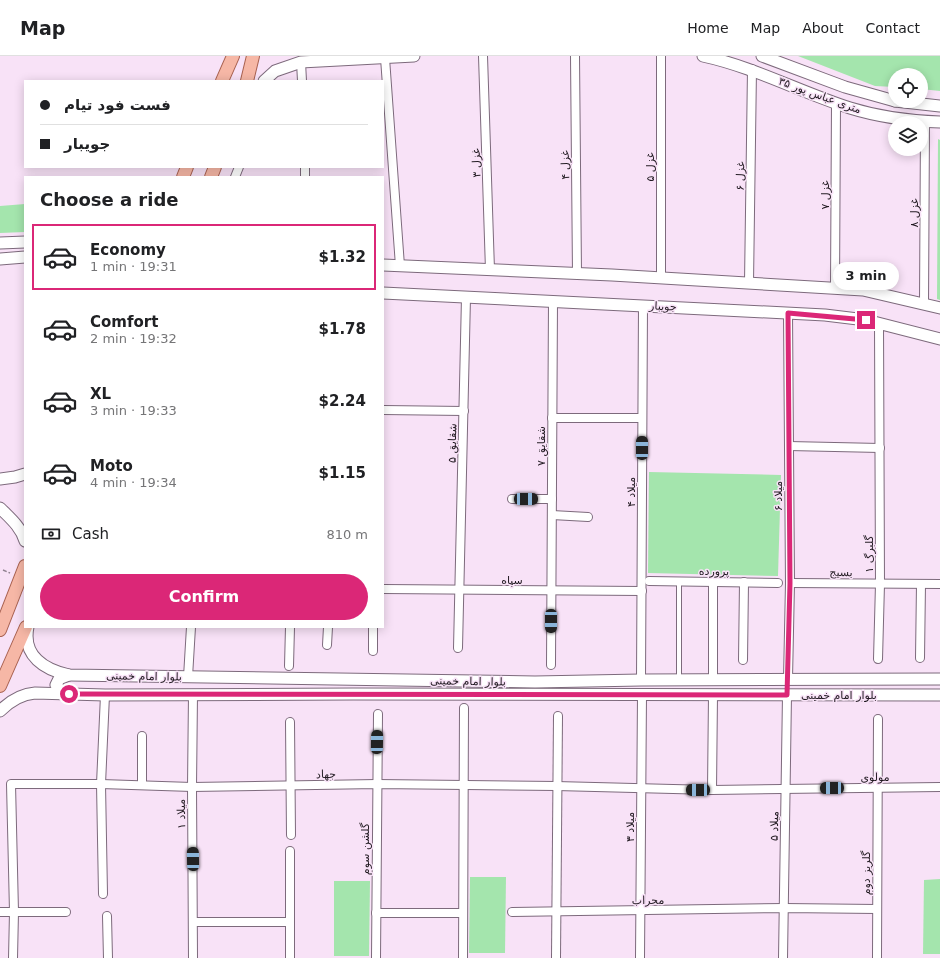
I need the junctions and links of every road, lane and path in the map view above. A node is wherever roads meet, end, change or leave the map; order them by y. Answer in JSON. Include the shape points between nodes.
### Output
{"nodes":[{"id":1,"x":232,"y":56,"type":"edge"},
{"id":2,"x":253,"y":56,"type":"edge"},
{"id":3,"x":414,"y":56,"type":"edge"},
{"id":4,"x":483,"y":56,"type":"edge"},
{"id":5,"x":575,"y":56,"type":"edge"},
{"id":6,"x":661,"y":56,"type":"edge"},
{"id":7,"x":703,"y":56,"type":"edge"},
{"id":8,"x":762,"y":56,"type":"edge"},
{"id":9,"x":385,"y":58,"type":"junction"},
{"id":10,"x":301,"y":59,"type":"edge"},
{"id":11,"x":752,"y":69,"type":"junction"},
{"id":12,"x":222,"y":80,"type":"edge"},
{"id":13,"x":247,"y":80,"type":"edge"},
{"id":14,"x":265,"y":80,"type":"edge"},
{"id":15,"x":302,"y":80,"type":"edge"},
{"id":16,"x":888,"y":99,"type":"edge"},
{"id":17,"x":836,"y":103,"type":"junction"},
{"id":18,"x":928,"y":105,"type":"edge"},
{"id":19,"x":940,"y":106,"type":"edge"},
{"id":20,"x":890,"y":116,"type":"edge"},
{"id":21,"x":928,"y":122,"type":"edge"},
{"id":22,"x":940,"y":122,"type":"edge"},
{"id":23,"x":925,"y":156,"type":"edge"},
{"id":24,"x":24,"y":242,"type":"edge"},
{"id":25,"x":0,"y":244,"type":"edge"},
{"id":26,"x":24,"y":257,"type":"edge"},
{"id":27,"x":0,"y":259,"type":"edge"},
{"id":28,"x":384,"y":265,"type":"edge"},
{"id":29,"x":400,"y":266,"type":"junction"},
{"id":30,"x":490,"y":270,"type":"junction"},
{"id":31,"x":577,"y":274,"type":"junction"},
{"id":32,"x":661,"y":278,"type":"junction"},
{"id":33,"x":750,"y":283,"type":"junction"},
{"id":34,"x":835,"y":288,"type":"junction"},
{"id":35,"x":384,"y":293,"type":"edge"},
{"id":36,"x":466,"y":297,"type":"junction"},
{"id":37,"x":553,"y":300,"type":"junction"},
{"id":38,"x":924,"y":304,"type":"junction"},
{"id":39,"x":643,"y":305,"type":"junction"},
{"id":40,"x":940,"y":308,"type":"edge"},
{"id":41,"x":788,"y":313,"type":"junction"},
{"id":42,"x":879,"y":324,"type":"junction"},
{"id":43,"x":940,"y":339,"type":"edge"},
{"id":44,"x":384,"y":410,"type":"edge"},
{"id":45,"x":464,"y":411,"type":"junction"},
{"id":46,"x":552,"y":418,"type":"junction"},
{"id":47,"x":642,"y":418,"type":"junction"},
{"id":48,"x":789,"y":446,"type":"junction"},
{"id":49,"x":880,"y":448,"type":"junction"},
{"id":50,"x":24,"y":474,"type":"edge"},
{"id":51,"x":0,"y":479,"type":"edge"},
{"id":52,"x":512,"y":499,"type":"dead end"},
{"id":53,"x":552,"y":499,"type":"junction"},
{"id":54,"x":0,"y":508,"type":"edge"},
{"id":55,"x":552,"y":516,"type":"junction"},
{"id":56,"x":588,"y":517,"type":"dead end"},
{"id":57,"x":24,"y":538,"type":"edge"},
{"id":58,"x":24,"y":569,"type":"edge"},
{"id":59,"x":649,"y":581,"type":"dead end"},
{"id":60,"x":679,"y":581,"type":"junction"},
{"id":61,"x":713,"y":582,"type":"junction"},
{"id":62,"x":744,"y":582,"type":"junction"},
{"id":63,"x":778,"y":583,"type":"dead end"},
{"id":64,"x":790,"y":583,"type":"junction"},
{"id":65,"x":880,"y":584,"type":"junction"},
{"id":66,"x":921,"y":584,"type":"junction"},
{"id":67,"x":940,"y":584,"type":"edge"},
{"id":68,"x":384,"y":589,"type":"edge"},
{"id":69,"x":459,"y":591,"type":"junction"},
{"id":70,"x":551,"y":591,"type":"junction"},
{"id":71,"x":642,"y":591,"type":"junction"},
{"id":72,"x":27,"y":628,"type":"edge"},
{"id":73,"x":27,"y":628,"type":"edge"},
{"id":74,"x":191,"y":628,"type":"edge"},
{"id":75,"x":290,"y":628,"type":"edge"},
{"id":76,"x":328,"y":628,"type":"edge"},
{"id":77,"x":373,"y":628,"type":"edge"},
{"id":78,"x":0,"y":630,"type":"edge"},
{"id":79,"x":327,"y":645,"type":"dead end"},
{"id":80,"x":458,"y":648,"type":"dead end"},
{"id":81,"x":373,"y":651,"type":"dead end"},
{"id":82,"x":920,"y":658,"type":"dead end"},
{"id":83,"x":878,"y":659,"type":"dead end"},
{"id":84,"x":743,"y":660,"type":"dead end"},
{"id":85,"x":551,"y":665,"type":"dead end"},
{"id":86,"x":289,"y":666,"type":"dead end"},
{"id":87,"x":69,"y":676,"type":"junction"},
{"id":88,"x":188,"y":677,"type":"junction"},
{"id":89,"x":788,"y":679,"type":"junction"},
{"id":90,"x":940,"y":679,"type":"edge"},
{"id":91,"x":641,"y":680,"type":"junction"},
{"id":92,"x":678,"y":680,"type":"junction"},
{"id":93,"x":713,"y":680,"type":"junction"},
{"id":94,"x":0,"y":686,"type":"edge"},
{"id":95,"x":69,"y":694,"type":"junction"},
{"id":96,"x":194,"y":694,"type":"junction"},
{"id":97,"x":105,"y":695,"type":"junction"},
{"id":98,"x":642,"y":695,"type":"junction"},
{"id":99,"x":713,"y":695,"type":"junction"},
{"id":100,"x":787,"y":695,"type":"junction"},
{"id":101,"x":940,"y":695,"type":"edge"},
{"id":102,"x":464,"y":708,"type":"dead end"},
{"id":103,"x":0,"y":711,"type":"edge"},
{"id":104,"x":378,"y":714,"type":"dead end"},
{"id":105,"x":558,"y":716,"type":"dead end"},
{"id":106,"x":878,"y":719,"type":"dead end"},
{"id":107,"x":290,"y":722,"type":"dead end"},
{"id":108,"x":142,"y":736,"type":"dead end"},
{"id":109,"x":101,"y":784,"type":"junction"},
{"id":110,"x":376,"y":784,"type":"junction"},
{"id":111,"x":142,"y":785,"type":"junction"},
{"id":112,"x":463,"y":785,"type":"junction"},
{"id":113,"x":290,"y":786,"type":"junction"},
{"id":114,"x":556,"y":786,"type":"junction"},
{"id":115,"x":192,"y":787,"type":"junction"},
{"id":116,"x":940,"y":787,"type":"edge"},
{"id":117,"x":877,"y":788,"type":"junction"},
{"id":118,"x":641,"y":789,"type":"junction"},
{"id":119,"x":786,"y":789,"type":"junction"},
{"id":120,"x":712,"y":790,"type":"junction"},
{"id":121,"x":291,"y":835,"type":"dead end"},
{"id":122,"x":290,"y":851,"type":"dead end"},
{"id":123,"x":103,"y":894,"type":"dead end"},
{"id":124,"x":784,"y":908,"type":"junction"},
{"id":125,"x":877,"y":909,"type":"junction"},
{"id":126,"x":0,"y":912,"type":"edge"},
{"id":127,"x":14,"y":912,"type":"junction"},
{"id":128,"x":66,"y":912,"type":"dead end"},
{"id":129,"x":512,"y":912,"type":"dead end"},
{"id":130,"x":556,"y":912,"type":"junction"},
{"id":131,"x":640,"y":912,"type":"junction"},
{"id":132,"x":376,"y":913,"type":"junction"},
{"id":133,"x":463,"y":913,"type":"junction"},
{"id":134,"x":107,"y":916,"type":"dead end"},
{"id":135,"x":193,"y":922,"type":"junction"},
{"id":136,"x":290,"y":922,"type":"junction"},
{"id":137,"x":13,"y":958,"type":"edge"},
{"id":138,"x":108,"y":958,"type":"edge"},
{"id":139,"x":193,"y":958,"type":"edge"},
{"id":140,"x":290,"y":958,"type":"edge"},
{"id":141,"x":376,"y":958,"type":"edge"},
{"id":142,"x":463,"y":958,"type":"edge"},
{"id":143,"x":556,"y":958,"type":"edge"},
{"id":144,"x":640,"y":958,"type":"edge"},
{"id":145,"x":783,"y":958,"type":"edge"},
{"id":146,"x":877,"y":958,"type":"edge"}],
"edges":[{"from":1,"to":12,"type":"main road"},
{"from":2,"to":13,"type":"main road"},
{"from":3,"to":9,"type":"street"},
{"from":4,"to":30,"type":"street","name":"غزل ۳"},
{"from":5,"to":31,"type":"street","name":"غزل ۴"},
{"from":6,"to":32,"type":"street","name":"غزل ۵"},
{"from":7,"to":11,"type":"street","name":"۳۵ متری عباس پور"},
{"from":8,"to":16,"type":"street","name":"۳۵ متری عباس پور","via":[[845,88]]},
{"from":9,"to":10,"type":"street"},
{"from":9,"to":29,"type":"street"},
{"from":10,"to":14,"type":"street","via":[[275,71]]},
{"from":10,"to":15,"type":"street"},
{"from":11,"to":17,"type":"street","name":"۳۵ متری عباس پور"},
{"from":11,"to":33,"type":"street","name":"غزل ۶"},
{"from":17,"to":20,"type":"street","name":"۳۵ متری عباس پور"},
{"from":17,"to":34,"type":"street","name":"غزل ۷"},
{"from":18,"to":19,"type":"street","name":"۳۵ متری عباس پور"},
{"from":21,"to":22,"type":"street","name":"۳۵ متری عباس پور"},
{"from":23,"to":38,"type":"street","name":"غزل ۸"},
{"from":24,"to":25,"type":"street"},
{"from":26,"to":27,"type":"street"},
{"from":28,"to":29,"type":"street"},
{"from":29,"to":30,"type":"street"},
{"from":30,"to":31,"type":"street"},
{"from":31,"to":32,"type":"street"},
{"from":32,"to":33,"type":"street"},
{"from":33,"to":34,"type":"street"},
{"from":34,"to":38,"type":"street","via":[[863,290]]},
{"from":35,"to":36,"type":"street","name":"جویبار"},
{"from":36,"to":37,"type":"street","name":"جویبار"},
{"from":36,"to":45,"type":"street","name":"شقایق ۵"},
{"from":37,"to":39,"type":"street","name":"جویبار"},
{"from":37,"to":46,"type":"street","name":"شقایق ۷"},
{"from":38,"to":40,"type":"street"},
{"from":39,"to":41,"type":"street","name":"جویبار"},
{"from":39,"to":47,"type":"street","name":"میلاد ۴"},
{"from":41,"to":42,"type":"street","name":"جویبار","via":[[825,315]]},
{"from":41,"to":48,"type":"street","name":"میلاد ۶"},
{"from":42,"to":43,"type":"street","name":"جویبار"},
{"from":42,"to":49,"type":"street","name":"گلبرگ ۱"},
{"from":44,"to":45,"type":"street"},
{"from":45,"to":69,"type":"street","name":"شقایق ۵"},
{"from":46,"to":47,"type":"street"},
{"from":46,"to":53,"type":"street","name":"شقایق ۷"},
{"from":47,"to":71,"type":"street","name":"میلاد ۴"},
{"from":48,"to":49,"type":"street"},
{"from":48,"to":64,"type":"street","name":"میلاد ۶"},
{"from":49,"to":65,"type":"street","name":"گلبرگ ۱"},
{"from":50,"to":51,"type":"street"},
{"from":52,"to":53,"type":"street"},
{"from":53,"to":55,"type":"street","name":"شقایق ۷"},
{"from":54,"to":57,"type":"street","via":[[14,522]]},
{"from":55,"to":56,"type":"street"},
{"from":55,"to":70,"type":"street","name":"شقایق ۷"},
{"from":58,"to":78,"type":"main road"},
{"from":59,"to":60,"type":"street","name":"پرورده"},
{"from":60,"to":61,"type":"street","name":"پرورده"},
{"from":60,"to":92,"type":"lane"},
{"from":61,"to":62,"type":"street","name":"پرورده"},
{"from":61,"to":93,"type":"street"},
{"from":62,"to":63,"type":"street","name":"پرورده"},
{"from":62,"to":84,"type":"street"},
{"from":64,"to":65,"type":"street","name":"بسیج"},
{"from":64,"to":89,"type":"street","name":"میلاد ۶"},
{"from":65,"to":66,"type":"street","name":"بسیج"},
{"from":65,"to":83,"type":"street","name":"گلبرگ ۱"},
{"from":66,"to":67,"type":"street","name":"بسیج"},
{"from":66,"to":82,"type":"street"},
{"from":68,"to":69,"type":"street","name":"سپاه"},
{"from":69,"to":70,"type":"street","name":"سپاه"},
{"from":69,"to":80,"type":"street","name":"شقایق ۵"},
{"from":70,"to":71,"type":"street","name":"سپاه"},
{"from":70,"to":85,"type":"street","name":"شقایق ۷"},
{"from":71,"to":91,"type":"street","name":"میلاد ۴"},
{"from":72,"to":87,"type":"street","name":"بلوار امام خمینی","via":[[28,643],[34,657],[46,669]]},
{"from":73,"to":94,"type":"main road"},
{"from":74,"to":88,"type":"street"},
{"from":75,"to":86,"type":"street"},
{"from":76,"to":79,"type":"street"},
{"from":77,"to":81,"type":"street"},
{"from":87,"to":88,"type":"street","name":"بلوار امام خمینی"},
{"from":87,"to":95,"type":"street","via":[[59,679],[56,684],[60,690]]},
{"from":88,"to":91,"type":"street","name":"بلوار امام خمینی","via":[[527,682]]},
{"from":89,"to":90,"type":"street","name":"بلوار امام خمینی"},
{"from":89,"to":93,"type":"street","name":"بلوار امام خمینی"},
{"from":89,"to":100,"type":"street"},
{"from":91,"to":92,"type":"street","name":"بلوار امام خمینی"},
{"from":91,"to":98,"type":"street"},
{"from":92,"to":93,"type":"street","name":"بلوار امام خمینی"},
{"from":95,"to":97,"type":"street","name":"بلوار امام خمینی"},
{"from":95,"to":103,"type":"street","name":"بلوار امام خمینی","via":[[27,694]]},
{"from":96,"to":97,"type":"street","name":"بلوار امام خمینی"},
{"from":96,"to":98,"type":"street","name":"بلوار امام خمینی"},
{"from":96,"to":115,"type":"street","name":"میلاد ۱"},
{"from":97,"to":109,"type":"street"},
{"from":98,"to":99,"type":"street","name":"بلوار امام خمینی"},
{"from":98,"to":118,"type":"street","name":"میلاد ۳"},
{"from":99,"to":100,"type":"street","name":"بلوار امام خمینی"},
{"from":99,"to":120,"type":"street"},
{"from":100,"to":101,"type":"street","name":"بلوار امام خمینی"},
{"from":100,"to":119,"type":"street","name":"میلاد ۵"},
{"from":102,"to":112,"type":"street"},
{"from":104,"to":110,"type":"street","name":"گلشن سوم"},
{"from":105,"to":114,"type":"street"},
{"from":106,"to":117,"type":"street","name":"گلریز دوم"},
{"from":107,"to":113,"type":"street"},
{"from":108,"to":111,"type":"street"},
{"from":109,"to":111,"type":"street","name":"جهاد"},
{"from":109,"to":123,"type":"street"},
{"from":109,"to":127,"type":"street","name":"جهاد","via":[[11,784]]},
{"from":110,"to":112,"type":"street","name":"جهاد"},
{"from":110,"to":113,"type":"street","name":"جهاد"},
{"from":110,"to":132,"type":"street","name":"گلشن سوم"},
{"from":111,"to":115,"type":"street","name":"جهاد"},
{"from":112,"to":114,"type":"street","name":"جهاد"},
{"from":112,"to":133,"type":"street"},
{"from":113,"to":115,"type":"street","name":"جهاد"},
{"from":113,"to":121,"type":"street"},
{"from":114,"to":118,"type":"street","name":"جهاد"},
{"from":114,"to":130,"type":"street"},
{"from":115,"to":135,"type":"street","name":"میلاد ۱"},
{"from":116,"to":117,"type":"street","name":"مولوی"},
{"from":117,"to":119,"type":"street","name":"مولوی"},
{"from":117,"to":125,"type":"street","name":"گلریز دوم"},
{"from":118,"to":120,"type":"street","name":"جهاد"},
{"from":118,"to":131,"type":"street","name":"میلاد ۳"},
{"from":119,"to":120,"type":"street","name":"مولوی"},
{"from":119,"to":124,"type":"street","name":"میلاد ۵"},
{"from":122,"to":136,"type":"street"},
{"from":124,"to":125,"type":"street","name":"محراب"},
{"from":124,"to":131,"type":"street","name":"محراب"},
{"from":124,"to":145,"type":"street","name":"میلاد ۵"},
{"from":125,"to":146,"type":"street","name":"گلریز دوم"},
{"from":126,"to":127,"type":"street"},
{"from":127,"to":128,"type":"street"},
{"from":127,"to":137,"type":"street"},
{"from":129,"to":130,"type":"street","name":"محراب"},
{"from":130,"to":131,"type":"street","name":"محراب"},
{"from":130,"to":143,"type":"street"},
{"from":131,"to":144,"type":"street","name":"میلاد ۳"},
{"from":132,"to":133,"type":"street"},
{"from":132,"to":141,"type":"street","name":"گلشن سوم"},
{"from":133,"to":142,"type":"street"},
{"from":134,"to":138,"type":"street"},
{"from":135,"to":136,"type":"street"},
{"from":135,"to":139,"type":"street","name":"میلاد ۱"},
{"from":136,"to":140,"type":"street"}]}
